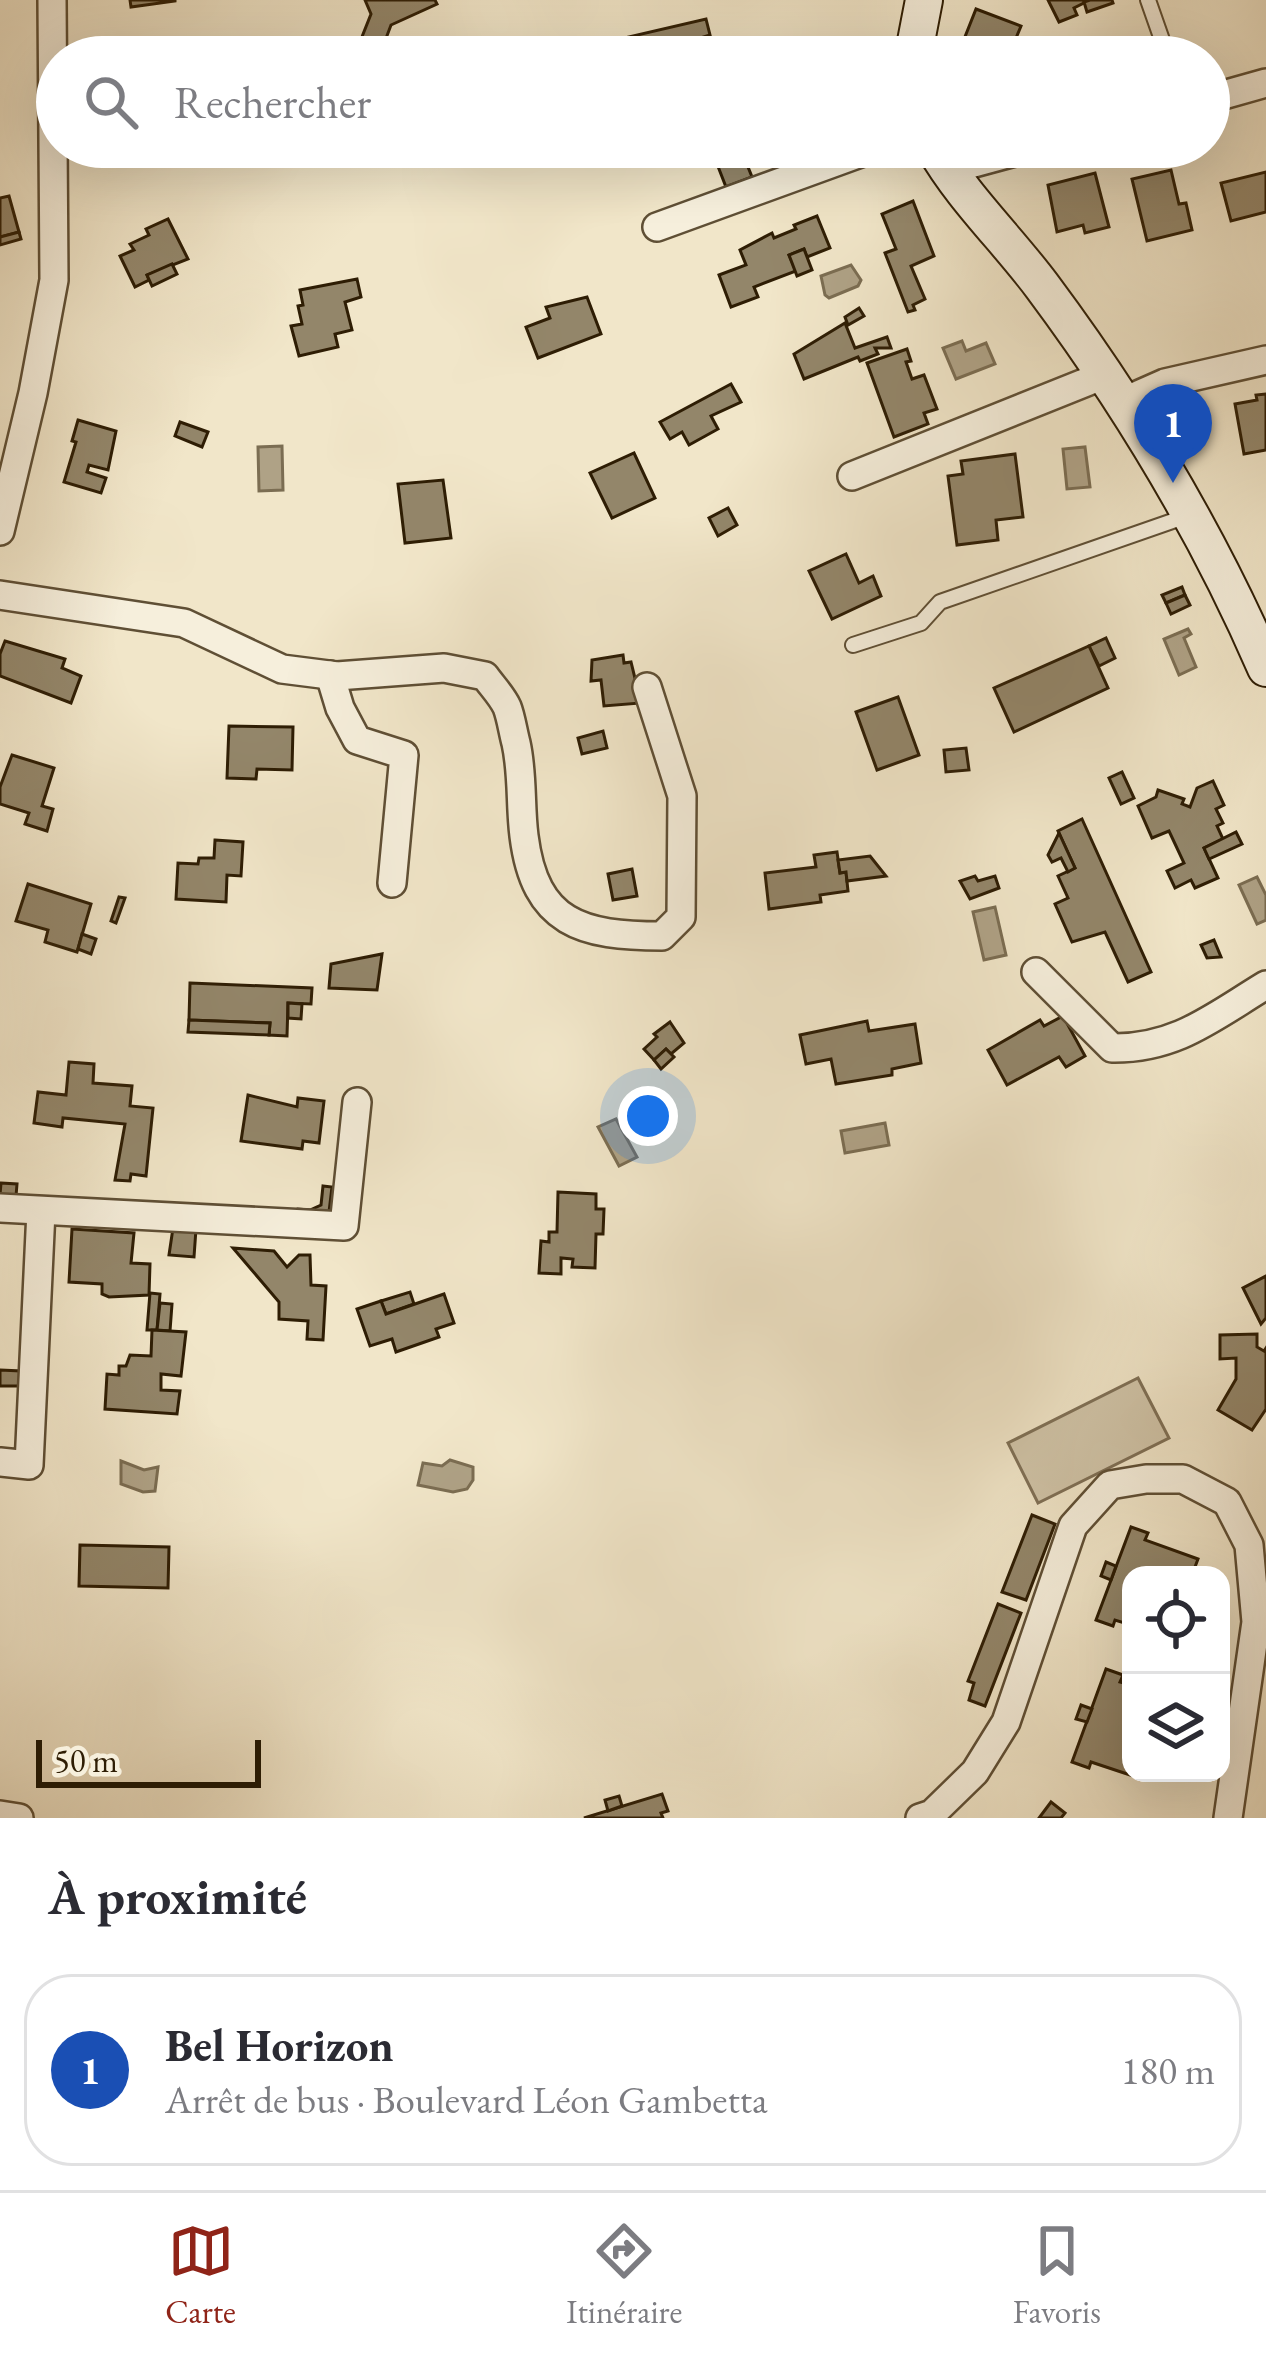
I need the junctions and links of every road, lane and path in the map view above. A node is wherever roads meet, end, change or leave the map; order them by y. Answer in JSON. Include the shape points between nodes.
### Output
{"nodes":[{"id":1,"x":52,"y":0,"type":"edge"},
{"id":2,"x":924,"y":0,"type":"edge"},
{"id":3,"x":1148,"y":0,"type":"edge"},
{"id":4,"x":52,"y":36,"type":"edge"},
{"id":5,"x":917,"y":36,"type":"edge"},
{"id":6,"x":1161,"y":36,"type":"edge"},
{"id":7,"x":1266,"y":83,"type":"edge"},
{"id":8,"x":1230,"y":93,"type":"edge"},
{"id":9,"x":53,"y":168,"type":"edge"},
{"id":10,"x":819,"y":168,"type":"edge"},
{"id":11,"x":948,"y":168,"type":"edge"},
{"id":12,"x":657,"y":227,"type":"dead end"},
{"id":13,"x":1266,"y":360,"type":"edge"},
{"id":14,"x":1113,"y":388,"type":"junction"},
{"id":15,"x":852,"y":476,"type":"dead end"},
{"id":16,"x":1191,"y":515,"type":"junction"},
{"id":17,"x":0,"y":531,"type":"edge"},
{"id":18,"x":0,"y":595,"type":"edge"},
{"id":19,"x":853,"y":645,"type":"dead end"},
{"id":20,"x":1266,"y":668,"type":"edge"},
{"id":21,"x":330,"y":675,"type":"junction"},
{"id":22,"x":646,"y":687,"type":"dead end"},
{"id":23,"x":392,"y":883,"type":"dead end"},
{"id":24,"x":1036,"y":972,"type":"dead end"},
{"id":25,"x":1266,"y":986,"type":"edge"},
{"id":26,"x":357,"y":1102,"type":"dead end"},
{"id":27,"x":0,"y":1208,"type":"edge"},
{"id":28,"x":41,"y":1211,"type":"junction"},
{"id":29,"x":0,"y":1462,"type":"edge"},
{"id":30,"x":0,"y":1815,"type":"edge"},
{"id":31,"x":19,"y":1818,"type":"edge"},
{"id":32,"x":920,"y":1818,"type":"edge"},
{"id":33,"x":1228,"y":1818,"type":"edge"}],
"edges":[{"from":1,"to":4,"type":"street"},
{"from":2,"to":5,"type":"street"},
{"from":3,"to":6,"type":"lane"},
{"from":7,"to":8,"type":"street"},
{"from":9,"to":17,"type":"street","via":[[54,280]]},
{"from":10,"to":12,"type":"street"},
{"from":11,"to":14,"type":"street"},
{"from":13,"to":14,"type":"street"},
{"from":14,"to":15,"type":"street"},
{"from":14,"to":16,"type":"street"},
{"from":16,"to":19,"type":"lane","via":[[940,602],[922,623]]},
{"from":16,"to":20,"type":"street"},
{"from":18,"to":21,"type":"street","via":[[184,623],[282,669]]},
{"from":21,"to":22,"type":"street","via":[[444,668],[485,676],[512,726],[538,893],[559,915],[596,931],[662,936],[681,917],[682,796]]},
{"from":21,"to":23,"type":"street","via":[[357,740],[404,755]]},
{"from":24,"to":25,"type":"street","via":[[1112,1048],[1147,1048],[1186,1034]]},
{"from":26,"to":28,"type":"street","via":[[344,1226]]},
{"from":27,"to":28,"type":"street"},
{"from":28,"to":29,"type":"street","via":[[29,1465]]},
{"from":30,"to":31,"type":"street"},
{"from":32,"to":33,"type":"street","via":[[975,1772],[1006,1722],[1073,1526],[1110,1485],[1183,1479],[1227,1502],[1249,1545],[1256,1622]]}]}
